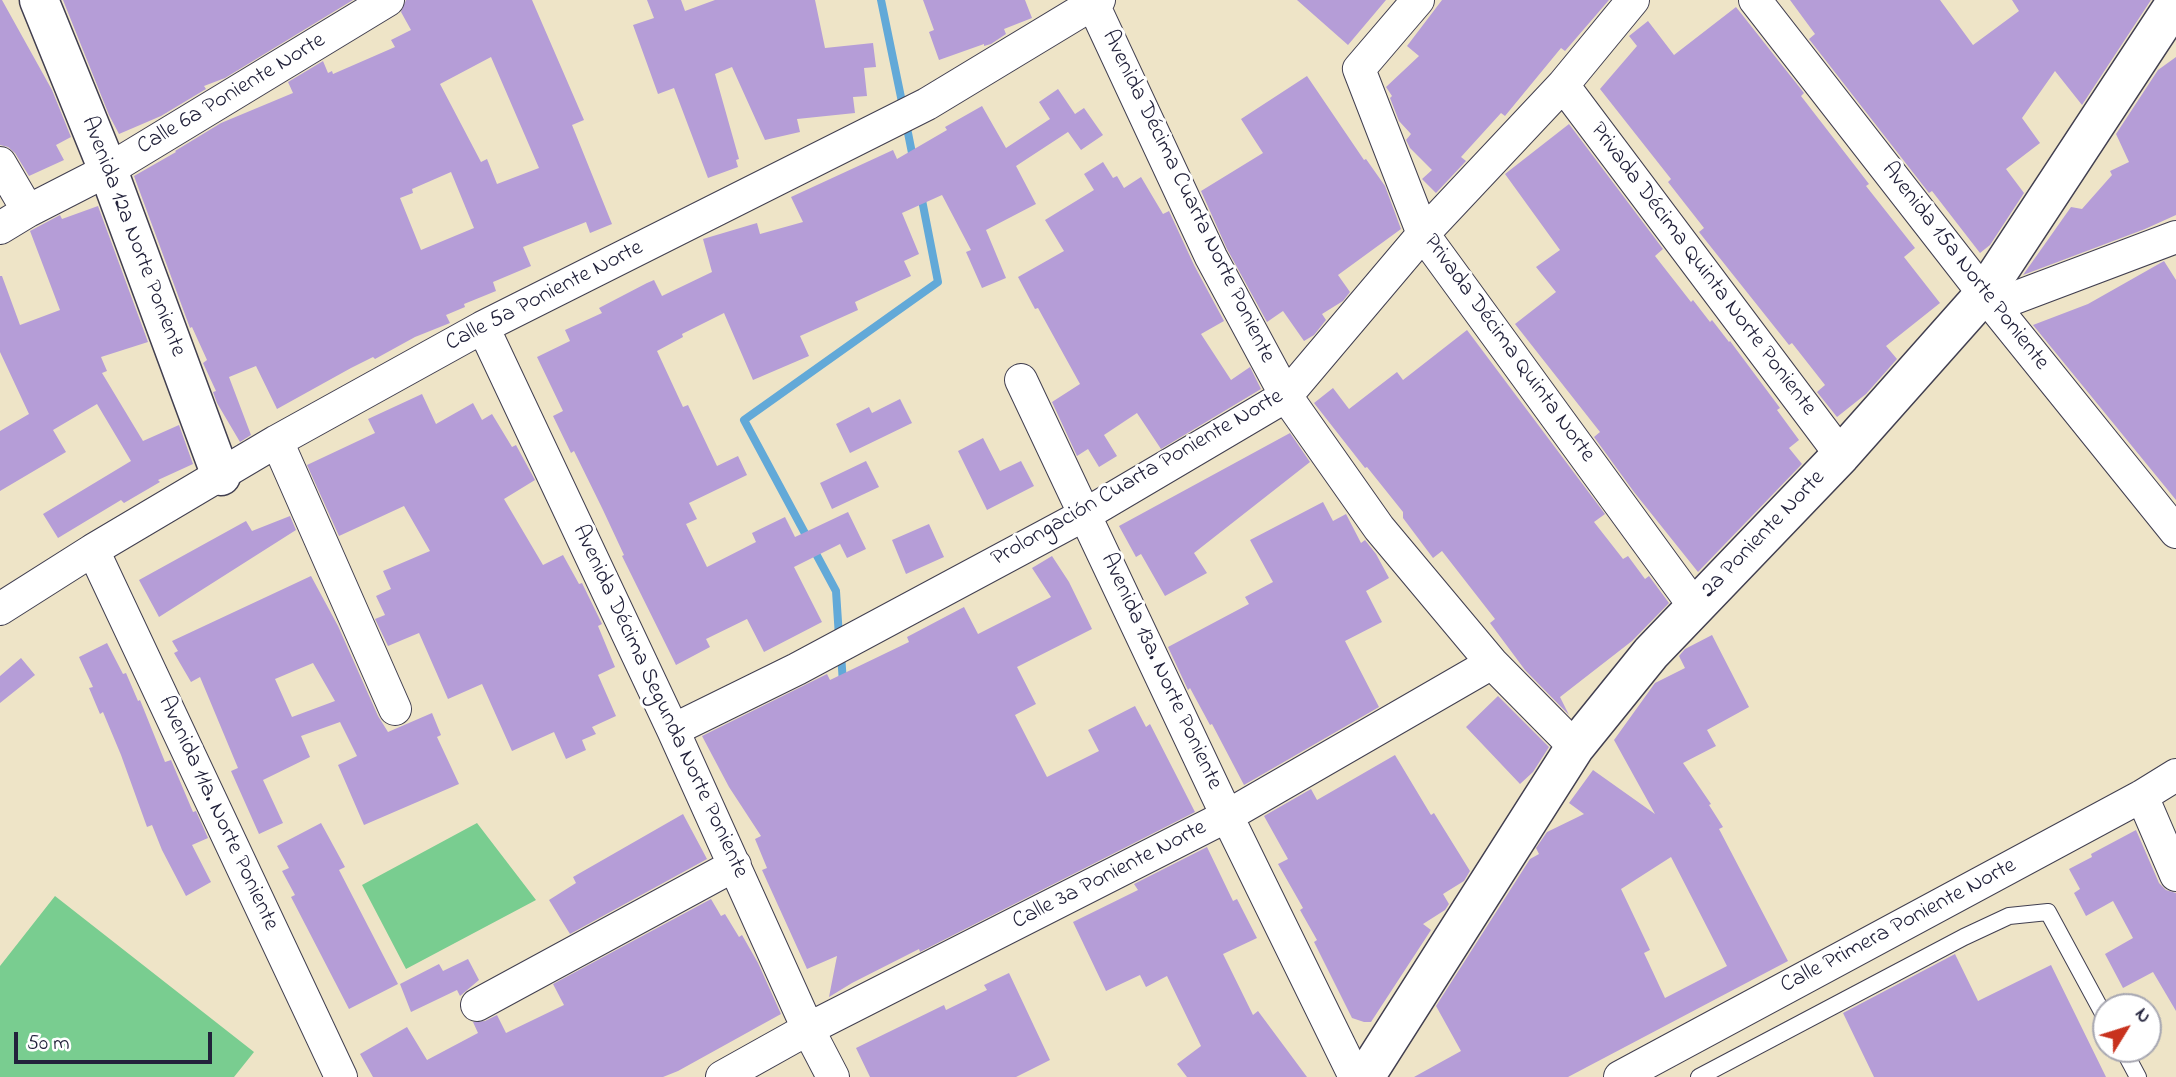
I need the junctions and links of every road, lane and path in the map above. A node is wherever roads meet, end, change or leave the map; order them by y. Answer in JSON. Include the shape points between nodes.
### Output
{"nodes":[{"id":1,"x":39,"y":0,"type":"edge"},
{"id":2,"x":388,"y":0,"type":"edge"},
{"id":3,"x":1418,"y":0,"type":"edge"},
{"id":4,"x":1633,"y":0,"type":"edge"},
{"id":5,"x":1755,"y":0,"type":"edge"},
{"id":6,"x":1096,"y":2,"type":"edge"},
{"id":7,"x":2176,"y":2,"type":"edge"},
{"id":8,"x":1563,"y":85,"type":"junction"},
{"id":9,"x":0,"y":163,"type":"edge"},
{"id":10,"x":108,"y":170,"type":"junction"},
{"id":11,"x":28,"y":211,"type":"junction"},
{"id":12,"x":0,"y":228,"type":"edge"},
{"id":13,"x":1423,"y":234,"type":"junction"},
{"id":14,"x":2176,"y":237,"type":"edge"},
{"id":15,"x":1989,"y":300,"type":"junction"},
{"id":16,"x":483,"y":327,"type":"junction"},
{"id":17,"x":1021,"y":380,"type":"dead end"},
{"id":18,"x":1286,"y":396,"type":"junction"},
{"id":19,"x":277,"y":441,"type":"junction"},
{"id":20,"x":1841,"y":455,"type":"junction"},
{"id":21,"x":221,"y":476,"type":"junction"},
{"id":22,"x":1086,"y":514,"type":"junction"},
{"id":23,"x":2176,"y":532,"type":"edge"},
{"id":24,"x":93,"y":551,"type":"junction"},
{"id":25,"x":1695,"y":607,"type":"junction"},
{"id":26,"x":0,"y":609,"type":"edge"},
{"id":27,"x":1492,"y":663,"type":"junction"},
{"id":28,"x":395,"y":709,"type":"dead end"},
{"id":29,"x":673,"y":730,"type":"junction"},
{"id":30,"x":1576,"y":747,"type":"junction"},
{"id":31,"x":2176,"y":775,"type":"edge"},
{"id":32,"x":2142,"y":796,"type":"junction"},
{"id":33,"x":1227,"y":816,"type":"junction"},
{"id":34,"x":735,"y":865,"type":"junction"},
{"id":35,"x":2176,"y":875,"type":"edge"},
{"id":36,"x":2092,"y":993,"type":"edge"},
{"id":37,"x":477,"y":1006,"type":"dead end"},
{"id":38,"x":807,"y":1030,"type":"junction"},
{"id":39,"x":341,"y":1077,"type":"edge"},
{"id":40,"x":722,"y":1077,"type":"edge"},
{"id":41,"x":833,"y":1077,"type":"edge"},
{"id":42,"x":1355,"y":1077,"type":"edge"},
{"id":43,"x":1365,"y":1077,"type":"edge"},
{"id":44,"x":1620,"y":1077,"type":"edge"},
{"id":45,"x":1699,"y":1077,"type":"edge"}],
"edges":[{"from":1,"to":10,"type":"street","name":"Avenida 12a Norte Poniente"},
{"from":2,"to":10,"type":"street","name":"Calle 6a Poniente Norte"},
{"from":3,"to":13,"type":"street","name":"Privada Décima Quinta Norte","via":[[1359,69]]},
{"from":4,"to":8,"type":"street","name":"Prolongación Cuarta Poniente Norte"},
{"from":5,"to":15,"type":"street","name":"Avenida 15a Norte Poniente"},
{"from":6,"to":16,"type":"street","name":"Calle 5a Poniente Norte","via":[[927,104]]},
{"from":6,"to":18,"type":"street","name":"Avenida Décima Cuarta Norte Poniente","via":[[1211,257]]},
{"from":7,"to":15,"type":"street","name":"2a Poniente Norte"},
{"from":8,"to":13,"type":"street","name":"Prolongación Cuarta Poniente Norte"},
{"from":8,"to":20,"type":"street","name":"Privada Décima Quinta Norte Poniente"},
{"from":9,"to":11,"type":"street"},
{"from":10,"to":11,"type":"street","name":"Calle 6a Poniente Norte"},
{"from":10,"to":21,"type":"street","name":"Avenida 12a Norte Poniente"},
{"from":11,"to":12,"type":"street","name":"Calle 6a Poniente Norte"},
{"from":13,"to":18,"type":"street","name":"Prolongación Cuarta Poniente Norte"},
{"from":13,"to":25,"type":"street","name":"Privada Décima Quinta Norte"},
{"from":14,"to":15,"type":"street"},
{"from":15,"to":20,"type":"street","name":"2a Poniente Norte"},
{"from":15,"to":23,"type":"street","name":"Avenida 15a Norte Poniente"},
{"from":16,"to":19,"type":"street","name":"Calle 5a Poniente Norte"},
{"from":16,"to":29,"type":"street","name":"Avenida Décima Segunda Norte Poniente"},
{"from":17,"to":22,"type":"street","name":"Avenida 13a. Norte Poniente"},
{"from":18,"to":22,"type":"street","name":"Prolongación Cuarta Poniente Norte"},
{"from":18,"to":27,"type":"street","name":"Avenida Décima Cuarta Norte Poniente","via":[[1379,528]]},
{"from":19,"to":21,"type":"street","name":"Calle 5a Poniente Norte"},
{"from":19,"to":28,"type":"street"},
{"from":20,"to":25,"type":"street","name":"2a Poniente Norte"},
{"from":21,"to":24,"type":"street","name":"Calle 5a Poniente Norte"},
{"from":22,"to":29,"type":"street","name":"Prolongación Cuarta Poniente Norte"},
{"from":22,"to":33,"type":"street","name":"Avenida 13a. Norte Poniente"},
{"from":24,"to":26,"type":"street","name":"Calle 5a Poniente Norte"},
{"from":24,"to":39,"type":"street","name":"Avenida 11a. Norte Poniente"},
{"from":25,"to":30,"type":"street","name":"2a Poniente Norte","via":[[1651,653]]},
{"from":27,"to":30,"type":"street","name":"Avenida Décima Cuarta Norte Poniente"},
{"from":27,"to":33,"type":"street","name":"Calle 3a Poniente Norte"},
{"from":29,"to":34,"type":"street","name":"Avenida Décima Segunda Norte Poniente"},
{"from":30,"to":43,"type":"street","name":"2a Poniente Norte"},
{"from":31,"to":32,"type":"street","name":"Calle Primera Poniente Norte"},
{"from":32,"to":35,"type":"street"},
{"from":32,"to":44,"type":"street","name":"Calle Primera Poniente Norte"},
{"from":33,"to":38,"type":"street","name":"Calle 3a Poniente Norte"},
{"from":33,"to":42,"type":"street","name":"Avenida 13a. Norte Poniente"},
{"from":34,"to":37,"type":"street"},
{"from":34,"to":38,"type":"street","name":"Avenida Décima Segunda Norte Poniente"},
{"from":36,"to":45,"type":"lane","via":[[2048,912],[2009,916]]},
{"from":38,"to":40,"type":"street","name":"Calle 3a Poniente Norte"},
{"from":38,"to":41,"type":"street","name":"Avenida Décima Segunda Norte Poniente"}]}
